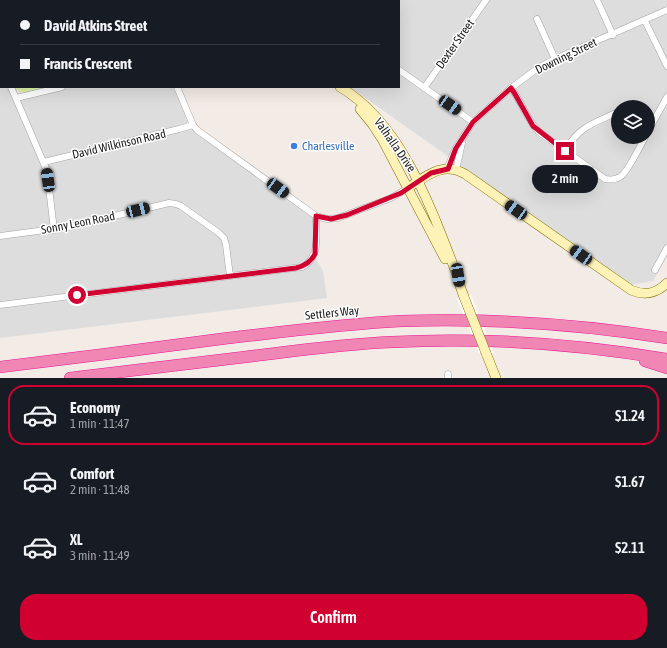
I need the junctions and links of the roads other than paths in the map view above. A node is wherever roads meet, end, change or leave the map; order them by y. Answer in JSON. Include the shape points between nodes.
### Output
{"nodes":[{"id":1,"x":486,"y":0,"type":"edge"},
{"id":2,"x":597,"y":0,"type":"edge"},
{"id":3,"x":667,"y":10,"type":"edge"},
{"id":4,"x":537,"y":19,"type":"dead end"},
{"id":5,"x":645,"y":21,"type":"junction"},
{"id":6,"x":613,"y":34,"type":"junction"},
{"id":7,"x":555,"y":59,"type":"junction"},
{"id":8,"x":667,"y":66,"type":"edge"},
{"id":9,"x":400,"y":71,"type":"edge"},
{"id":10,"x":11,"y":88,"type":"edge"},
{"id":11,"x":58,"y":88,"type":"edge"},
{"id":12,"x":177,"y":88,"type":"edge"},
{"id":13,"x":341,"y":88,"type":"edge"},
{"id":14,"x":342,"y":88,"type":"edge"},
{"id":15,"x":424,"y":88,"type":"junction"},
{"id":16,"x":511,"y":88,"type":"junction"},
{"id":17,"x":667,"y":97,"type":"edge"},
{"id":18,"x":16,"y":98,"type":"junction"},
{"id":19,"x":611,"y":115,"type":"edge"},
{"id":20,"x":655,"y":119,"type":"edge"},
{"id":21,"x":473,"y":122,"type":"junction"},
{"id":22,"x":193,"y":124,"type":"junction"},
{"id":23,"x":641,"y":144,"type":"edge"},
{"id":24,"x":565,"y":151,"type":"junction"},
{"id":25,"x":44,"y":162,"type":"junction"},
{"id":26,"x":452,"y":169,"type":"junction"},
{"id":27,"x":418,"y":181,"type":"junction"},
{"id":28,"x":408,"y":188,"type":"junction"},
{"id":29,"x":316,"y":216,"type":"junction"},
{"id":30,"x":54,"y":230,"type":"junction"},
{"id":31,"x":0,"y":236,"type":"edge"},
{"id":32,"x":667,"y":248,"type":"edge"},
{"id":33,"x":655,"y":270,"type":"dead end"},
{"id":34,"x":230,"y":276,"type":"junction"},
{"id":35,"x":459,"y":283,"type":"junction"},
{"id":36,"x":667,"y":283,"type":"edge"},
{"id":37,"x":0,"y":305,"type":"edge"},
{"id":38,"x":667,"y":338,"type":"edge"},
{"id":39,"x":499,"y":342,"type":"junction"},
{"id":40,"x":667,"y":359,"type":"edge"},
{"id":41,"x":0,"y":367,"type":"edge"},
{"id":42,"x":667,"y":368,"type":"edge"},
{"id":43,"x":70,"y":378,"type":"edge"},
{"id":44,"x":496,"y":378,"type":"edge"}],
"edges":[{"from":1,"to":15,"type":"street","name":"Dexter Street"},
{"from":2,"to":6,"type":"street"},
{"from":3,"to":5,"type":"street","name":"Downing Street"},
{"from":4,"to":7,"type":"street"},
{"from":5,"to":6,"type":"street","name":"Downing Street"},
{"from":5,"to":8,"type":"street"},
{"from":6,"to":7,"type":"street","name":"Downing Street"},
{"from":7,"to":16,"type":"street","name":"Downing Street"},
{"from":9,"to":15,"type":"street"},
{"from":10,"to":18,"type":"street"},
{"from":11,"to":18,"type":"street"},
{"from":12,"to":22,"type":"street"},
{"from":13,"to":28,"type":"main road","name":"Valhalla Drive","via":[[373,125]]},
{"from":14,"to":27,"type":"main road","name":"Valhalla Drive","via":[[352,94],[380,122],[406,158]]},
{"from":15,"to":21,"type":"street"},
{"from":16,"to":21,"type":"street","name":"Downing Street"},
{"from":16,"to":24,"type":"street","via":[[533,126]]},
{"from":17,"to":20,"type":"street"},
{"from":18,"to":25,"type":"street"},
{"from":19,"to":24,"type":"street","via":[[585,127]]},
{"from":21,"to":26,"type":"street","name":"Downing Street"},
{"from":22,"to":25,"type":"street","name":"David Wilkinson Road"},
{"from":22,"to":29,"type":"street","via":[[200,132]]},
{"from":23,"to":24,"type":"street","via":[[625,173],[610,180]]},
{"from":25,"to":30,"type":"street"},
{"from":26,"to":27,"type":"main road","via":[[431,173]]},
{"from":26,"to":36,"type":"main road","via":[[465,174],[631,290],[643,294],[650,293]]},
{"from":27,"to":28,"type":"main road"},
{"from":27,"to":35,"type":"main road","name":"Valhalla Drive","via":[[458,275]]},
{"from":28,"to":29,"type":"street","via":[[391,198],[338,218]]},
{"from":28,"to":35,"type":"main road","name":"Valhalla Drive"},
{"from":29,"to":34,"type":"street","via":[[315,254],[306,265]]},
{"from":30,"to":31,"type":"street","name":"Sonny Leon Road"},
{"from":30,"to":34,"type":"street","name":"Sonny Leon Road","via":[[169,203],[176,204],[219,232],[224,238]]},
{"from":32,"to":33,"type":"street"},
{"from":34,"to":37,"type":"street"},
{"from":35,"to":44,"type":"main road","name":"Valhalla Drive","bridge":true},
{"from":38,"to":41,"type":"highway","name":"Settlers Way","via":[[535,323],[468,320],[400,321],[321,327]]},
{"from":39,"to":40,"type":"highway","via":[[585,347]]},
{"from":39,"to":42,"type":"highway","via":[[632,359]]},
{"from":39,"to":43,"type":"highway","via":[[428,340],[350,344]]}]}
